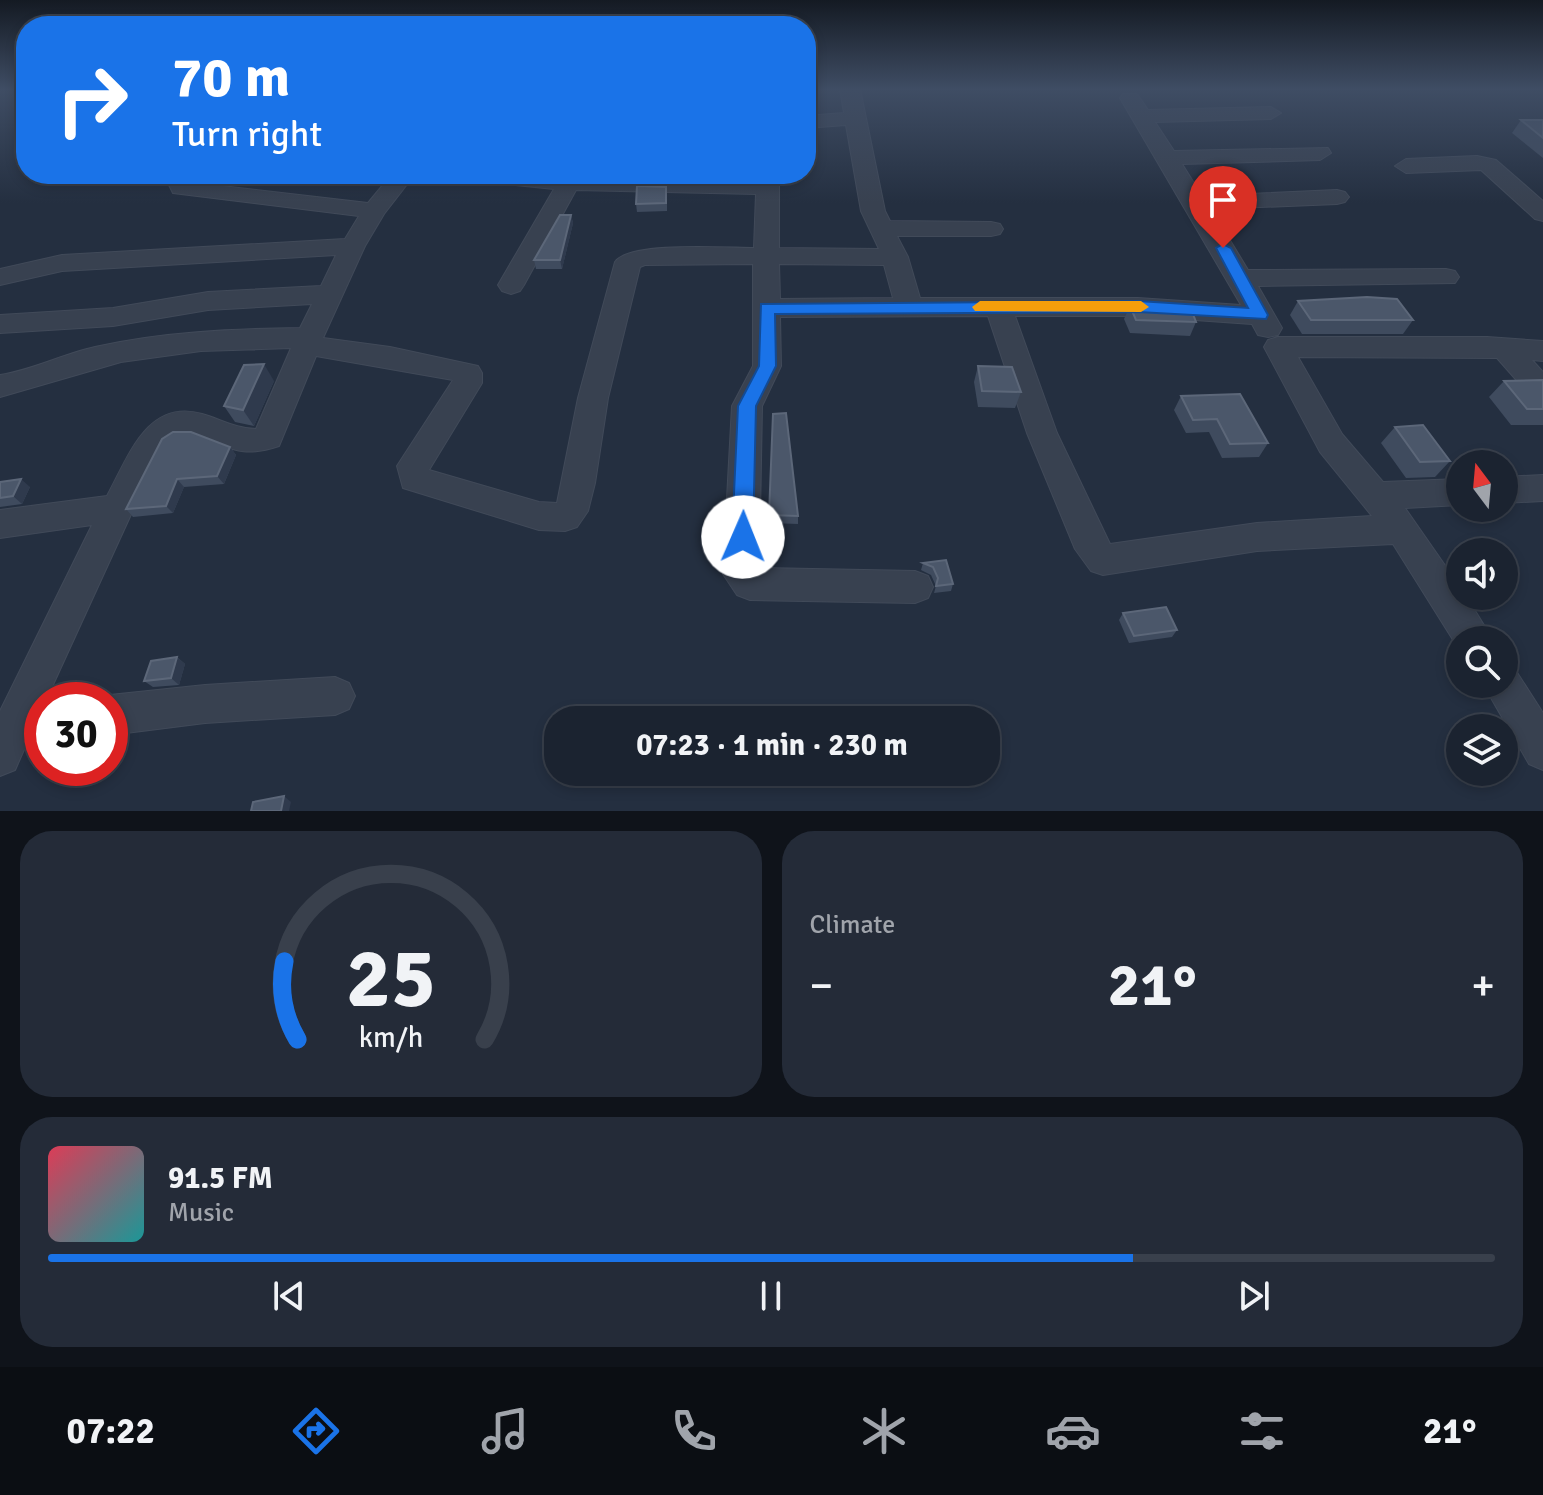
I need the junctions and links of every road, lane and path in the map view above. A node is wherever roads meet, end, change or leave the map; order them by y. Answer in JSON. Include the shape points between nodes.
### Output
{"nodes":[{"id":1,"x":856,"y":127,"type":"edge"},
{"id":2,"x":1147,"y":127,"type":"edge"},
{"id":3,"x":1320,"y":153,"type":"dead end"},
{"id":4,"x":1166,"y":158,"type":"junction"},
{"id":5,"x":1406,"y":166,"type":"dead end"},
{"id":6,"x":182,"y":184,"type":"edge"},
{"id":7,"x":396,"y":184,"type":"edge"},
{"id":8,"x":568,"y":184,"type":"edge"},
{"id":9,"x":768,"y":184,"type":"edge"},
{"id":10,"x":1337,"y":197,"type":"dead end"},
{"id":11,"x":1194,"y":203,"type":"junction"},
{"id":12,"x":374,"y":211,"type":"junction"},
{"id":13,"x":1543,"y":214,"type":"edge"},
{"id":14,"x":883,"y":228,"type":"junction"},
{"id":15,"x":991,"y":229,"type":"dead end"},
{"id":16,"x":353,"y":246,"type":"junction"},
{"id":17,"x":766,"y":256,"type":"junction"},
{"id":18,"x":895,"y":257,"type":"junction"},
{"id":19,"x":11,"y":274,"type":"edge"},
{"id":20,"x":1446,"y":277,"type":"dead end"},
{"id":21,"x":1239,"y":278,"type":"junction"},
{"id":22,"x":511,"y":285,"type":"dead end"},
{"id":23,"x":330,"y":294,"type":"junction"},
{"id":24,"x":0,"y":298,"type":"edge"},
{"id":25,"x":909,"y":307,"type":"junction"},
{"id":26,"x":998,"y":307,"type":"junction"},
{"id":27,"x":767,"y":308,"type":"junction"},
{"id":28,"x":1260,"y":315,"type":"junction"},
{"id":29,"x":0,"y":324,"type":"edge"},
{"id":30,"x":308,"y":342,"type":"junction"},
{"id":31,"x":1278,"y":347,"type":"junction"},
{"id":32,"x":1506,"y":349,"type":"junction"},
{"id":33,"x":1543,"y":351,"type":"edge"},
{"id":34,"x":0,"y":386,"type":"edge"},
{"id":35,"x":1543,"y":391,"type":"edge"},
{"id":36,"x":1543,"y":488,"type":"edge"},
{"id":37,"x":1518,"y":489,"type":"edge"},
{"id":38,"x":1446,"y":493,"type":"edge"},
{"id":39,"x":1373,"y":496,"type":"junction"},
{"id":40,"x":117,"y":508,"type":"junction"},
{"id":41,"x":0,"y":524,"type":"edge"},
{"id":42,"x":1402,"y":529,"type":"junction"},
{"id":43,"x":915,"y":587,"type":"dead end"},
{"id":44,"x":1465,"y":626,"type":"edge"},
{"id":45,"x":335,"y":696,"type":"dead end"},
{"id":46,"x":1511,"y":698,"type":"edge"},
{"id":47,"x":128,"y":713,"type":"edge"},
{"id":48,"x":19,"y":735,"type":"edge"},
{"id":49,"x":1543,"y":750,"type":"edge"}],
"edges":[{"from":1,"to":14,"type":"street","via":[[873,211]]},
{"from":2,"to":4,"type":"street"},
{"from":3,"to":4,"type":"street"},
{"from":4,"to":11,"type":"street"},
{"from":5,"to":13,"type":"street","via":[[1488,165]]},
{"from":6,"to":12,"type":"street","via":[[181,188]]},
{"from":7,"to":12,"type":"street"},
{"from":8,"to":22,"type":"street"},
{"from":9,"to":17,"type":"street"},
{"from":10,"to":11,"type":"street"},
{"from":11,"to":21,"type":"street"},
{"from":12,"to":16,"type":"street"},
{"from":14,"to":15,"type":"street"},
{"from":14,"to":18,"type":"street"},
{"from":16,"to":19,"type":"street","via":[[62,263]]},
{"from":16,"to":23,"type":"street"},
{"from":17,"to":18,"type":"street"},
{"from":17,"to":27,"type":"street"},
{"from":17,"to":30,"type":"street","via":[[642,257],[628,262],[587,427],[579,483],[565,517],[539,516],[414,479],[413,466],[467,383],[468,373]]},
{"from":18,"to":25,"type":"street"},
{"from":19,"to":24,"type":"street"},
{"from":20,"to":21,"type":"street"},
{"from":21,"to":28,"type":"street"},
{"from":23,"to":29,"type":"street","via":[[222,299],[113,317]]},
{"from":23,"to":30,"type":"street"},
{"from":25,"to":26,"type":"street"},
{"from":25,"to":27,"type":"street"},
{"from":26,"to":28,"type":"street","via":[[1178,308]]},
{"from":26,"to":42,"type":"street","via":[[1042,433],[1092,549],[1103,560],[1257,537]]},
{"from":27,"to":43,"type":"street","via":[[767,366],[752,392],[745,420],[744,580]]},
{"from":28,"to":31,"type":"street"},
{"from":30,"to":34,"type":"street","via":[[205,339],[90,358]]},
{"from":30,"to":40,"type":"street","via":[[268,438],[251,443],[189,422],[163,428]]},
{"from":31,"to":32,"type":"street"},
{"from":31,"to":39,"type":"street","via":[[1331,443]]},
{"from":32,"to":33,"type":"street"},
{"from":32,"to":35,"type":"street"},
{"from":36,"to":37,"type":"street"},
{"from":38,"to":39,"type":"street"},
{"from":39,"to":42,"type":"street"},
{"from":40,"to":41,"type":"street"},
{"from":40,"to":48,"type":"street"},
{"from":42,"to":44,"type":"street"},
{"from":45,"to":47,"type":"street"},
{"from":46,"to":49,"type":"street"}]}
